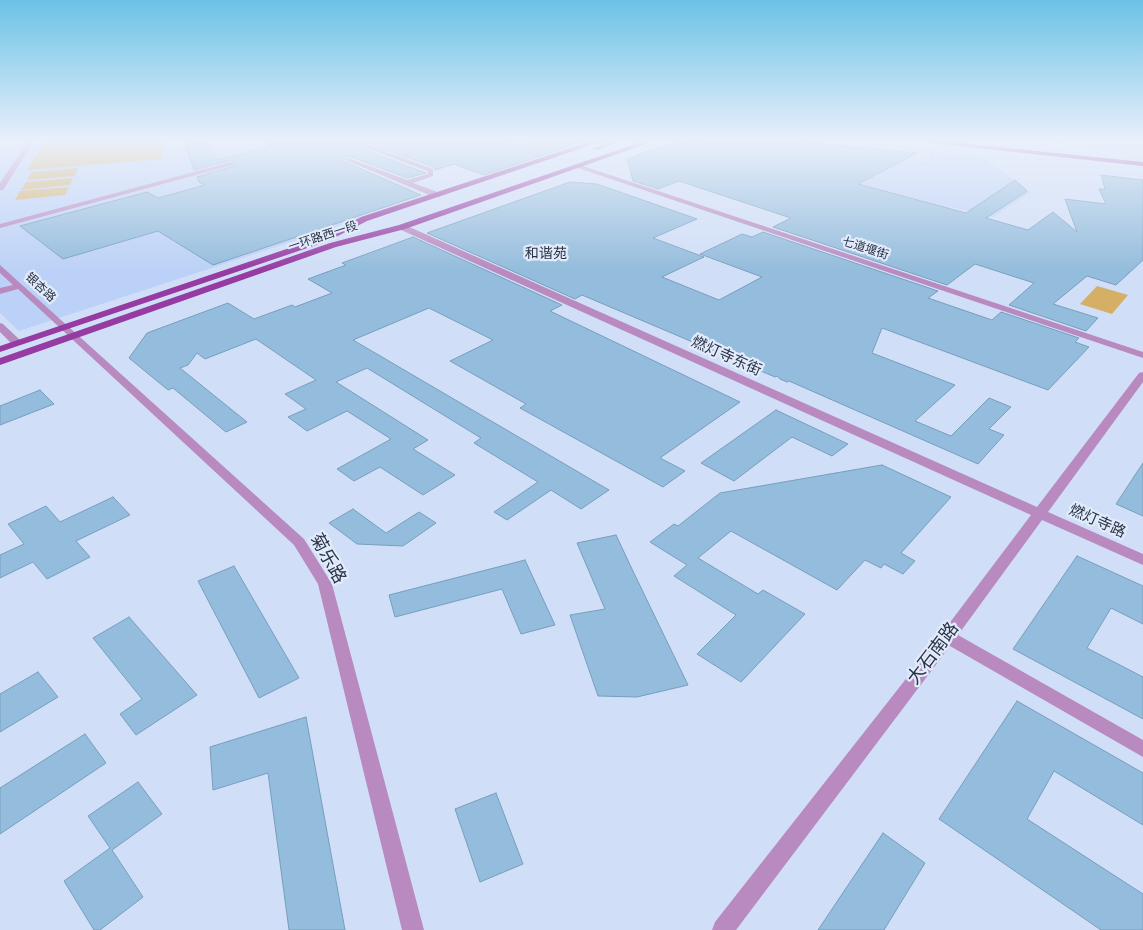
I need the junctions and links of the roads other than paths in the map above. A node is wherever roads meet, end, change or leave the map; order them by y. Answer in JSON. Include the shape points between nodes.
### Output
{"nodes":[{"id":1,"x":159,"y":183,"type":"edge"},
{"id":2,"x":407,"y":183,"type":"edge"},
{"id":3,"x":472,"y":183,"type":"edge"},
{"id":4,"x":490,"y":183,"type":"edge"},
{"id":5,"x":514,"y":183,"type":"edge"},
{"id":6,"x":529,"y":183,"type":"edge"},
{"id":7,"x":629,"y":183,"type":"edge"},
{"id":8,"x":437,"y":195,"type":"junction"},
{"id":9,"x":398,"y":225,"type":"junction"},
{"id":10,"x":0,"y":226,"type":"edge"},
{"id":11,"x":329,"y":242,"type":"junction"},
{"id":12,"x":0,"y":268,"type":"edge"},
{"id":13,"x":19,"y":286,"type":"junction"},
{"id":14,"x":0,"y":291,"type":"edge"},
{"id":15,"x":0,"y":326,"type":"edge"},
{"id":16,"x":69,"y":332,"type":"junction"},
{"id":17,"x":17,"y":343,"type":"junction"},
{"id":18,"x":0,"y":349,"type":"edge"},
{"id":19,"x":1143,"y":355,"type":"edge"},
{"id":20,"x":0,"y":362,"type":"edge"},
{"id":21,"x":1143,"y":375,"type":"edge"},
{"id":22,"x":1038,"y":514,"type":"junction"},
{"id":23,"x":1143,"y":560,"type":"edge"},
{"id":24,"x":948,"y":637,"type":"junction"},
{"id":25,"x":1143,"y":749,"type":"edge"},
{"id":26,"x":413,"y":930,"type":"edge"},
{"id":27,"x":723,"y":930,"type":"edge"}],
"edges":[{"from":1,"to":10,"type":"street"},
{"from":2,"to":8,"type":"street"},
{"from":3,"to":8,"type":"main road","name":"一环路西一段"},
{"from":4,"to":11,"type":"main road","via":[[386,218]]},
{"from":5,"to":9,"type":"main road"},
{"from":6,"to":9,"type":"main road"},
{"from":7,"to":19,"type":"street","name":"七道堰街"},
{"from":8,"to":11,"type":"main road","name":"一环路西一段","via":[[364,219]]},
{"from":9,"to":11,"type":"main road"},
{"from":9,"to":22,"type":"street","name":"燃灯寺东街"},
{"from":11,"to":16,"type":"main road","name":"一环路西一段"},
{"from":12,"to":13,"type":"street","name":"银杏路"},
{"from":13,"to":14,"type":"street"},
{"from":13,"to":16,"type":"street","name":"银杏路"},
{"from":15,"to":17,"type":"street"},
{"from":16,"to":17,"type":"main road","name":"一环路西一段"},
{"from":16,"to":20,"type":"main road","name":"一环路西一段"},
{"from":16,"to":26,"type":"street","name":"菊乐路","via":[[300,542],[325,584]]},
{"from":17,"to":18,"type":"main road","name":"一环路西一段"},
{"from":21,"to":22,"type":"street","name":"大石南路"},
{"from":22,"to":23,"type":"street","name":"燃灯寺路"},
{"from":22,"to":24,"type":"street","name":"大石南路"},
{"from":24,"to":25,"type":"street"},
{"from":24,"to":27,"type":"street","name":"大石南路"}]}
